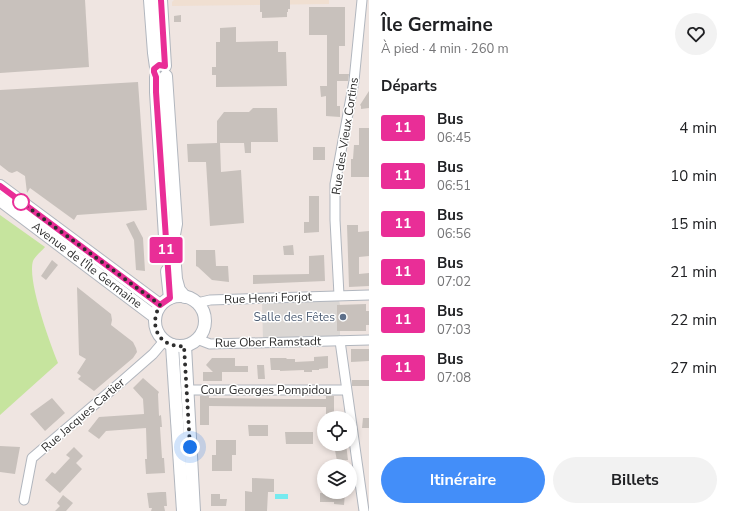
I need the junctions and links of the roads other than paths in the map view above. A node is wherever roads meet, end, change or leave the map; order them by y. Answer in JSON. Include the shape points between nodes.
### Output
{"nodes":[{"id":1,"x":150,"y":0,"type":"edge"},
{"id":2,"x":162,"y":0,"type":"edge"},
{"id":3,"x":362,"y":0,"type":"edge"},
{"id":4,"x":161,"y":71,"type":"junction"},
{"id":5,"x":0,"y":186,"type":"edge"},
{"id":6,"x":0,"y":200,"type":"edge"},
{"id":7,"x":369,"y":295,"type":"edge"},
{"id":8,"x":339,"y":296,"type":"junction"},
{"id":9,"x":185,"y":297,"type":"junction"},
{"id":10,"x":165,"y":302,"type":"junction"},
{"id":11,"x":197,"y":303,"type":"junction"},
{"id":12,"x":155,"y":317,"type":"junction"},
{"id":13,"x":197,"y":340,"type":"junction"},
{"id":14,"x":369,"y":340,"type":"edge"},
{"id":15,"x":340,"y":341,"type":"junction"},
{"id":16,"x":174,"y":344,"type":"junction"},
{"id":17,"x":186,"y":390,"type":"junction"},
{"id":18,"x":346,"y":390,"type":"junction"},
{"id":19,"x":24,"y":500,"type":"dead end"},
{"id":20,"x":183,"y":511,"type":"edge"},
{"id":21,"x":194,"y":511,"type":"edge"},
{"id":22,"x":364,"y":511,"type":"edge"}],
"edges":[{"from":1,"to":4,"type":"street","via":[[154,53]]},
{"from":2,"to":4,"type":"street"},
{"from":3,"to":8,"type":"street","name":"Rue des Vieux Cortins","via":[[354,80],[335,184]]},
{"from":4,"to":9,"type":"street","via":[[176,224],[173,240],[176,279],[179,290]]},
{"from":4,"to":10,"type":"street","via":[[156,92]]},
{"from":5,"to":10,"type":"street","name":"Avenue de l'Île Germaine"},
{"from":6,"to":12,"type":"street","name":"Avenue de l'Île Germaine"},
{"from":7,"to":8,"type":"street","name":"Rue Henri Forjot"},
{"from":8,"to":11,"type":"street","name":"Rue Henri Forjot","via":[[210,300]]},
{"from":9,"to":10,"type":"street","via":[[178,296]]},
{"from":9,"to":11,"type":"street"},
{"from":10,"to":12,"type":"street"},
{"from":11,"to":13,"type":"street","via":[[202,310],[204,325]]},
{"from":12,"to":16,"type":"street","via":[[156,330]]},
{"from":13,"to":15,"type":"street","name":"Rue Ober Ramstadt","via":[[210,344]]},
{"from":13,"to":16,"type":"street"},
{"from":14,"to":15,"type":"street","name":"Rue Ober Ramstadt"},
{"from":15,"to":18,"type":"street"},
{"from":16,"to":17,"type":"street"},
{"from":16,"to":19,"type":"street","name":"Rue Jacques Cartier","via":[[153,354],[32,458]]},
{"from":16,"to":20,"type":"street"},
{"from":17,"to":18,"type":"street","name":"Cour Georges Pompidou"},
{"from":17,"to":21,"type":"street"},
{"from":18,"to":22,"type":"street"}]}
